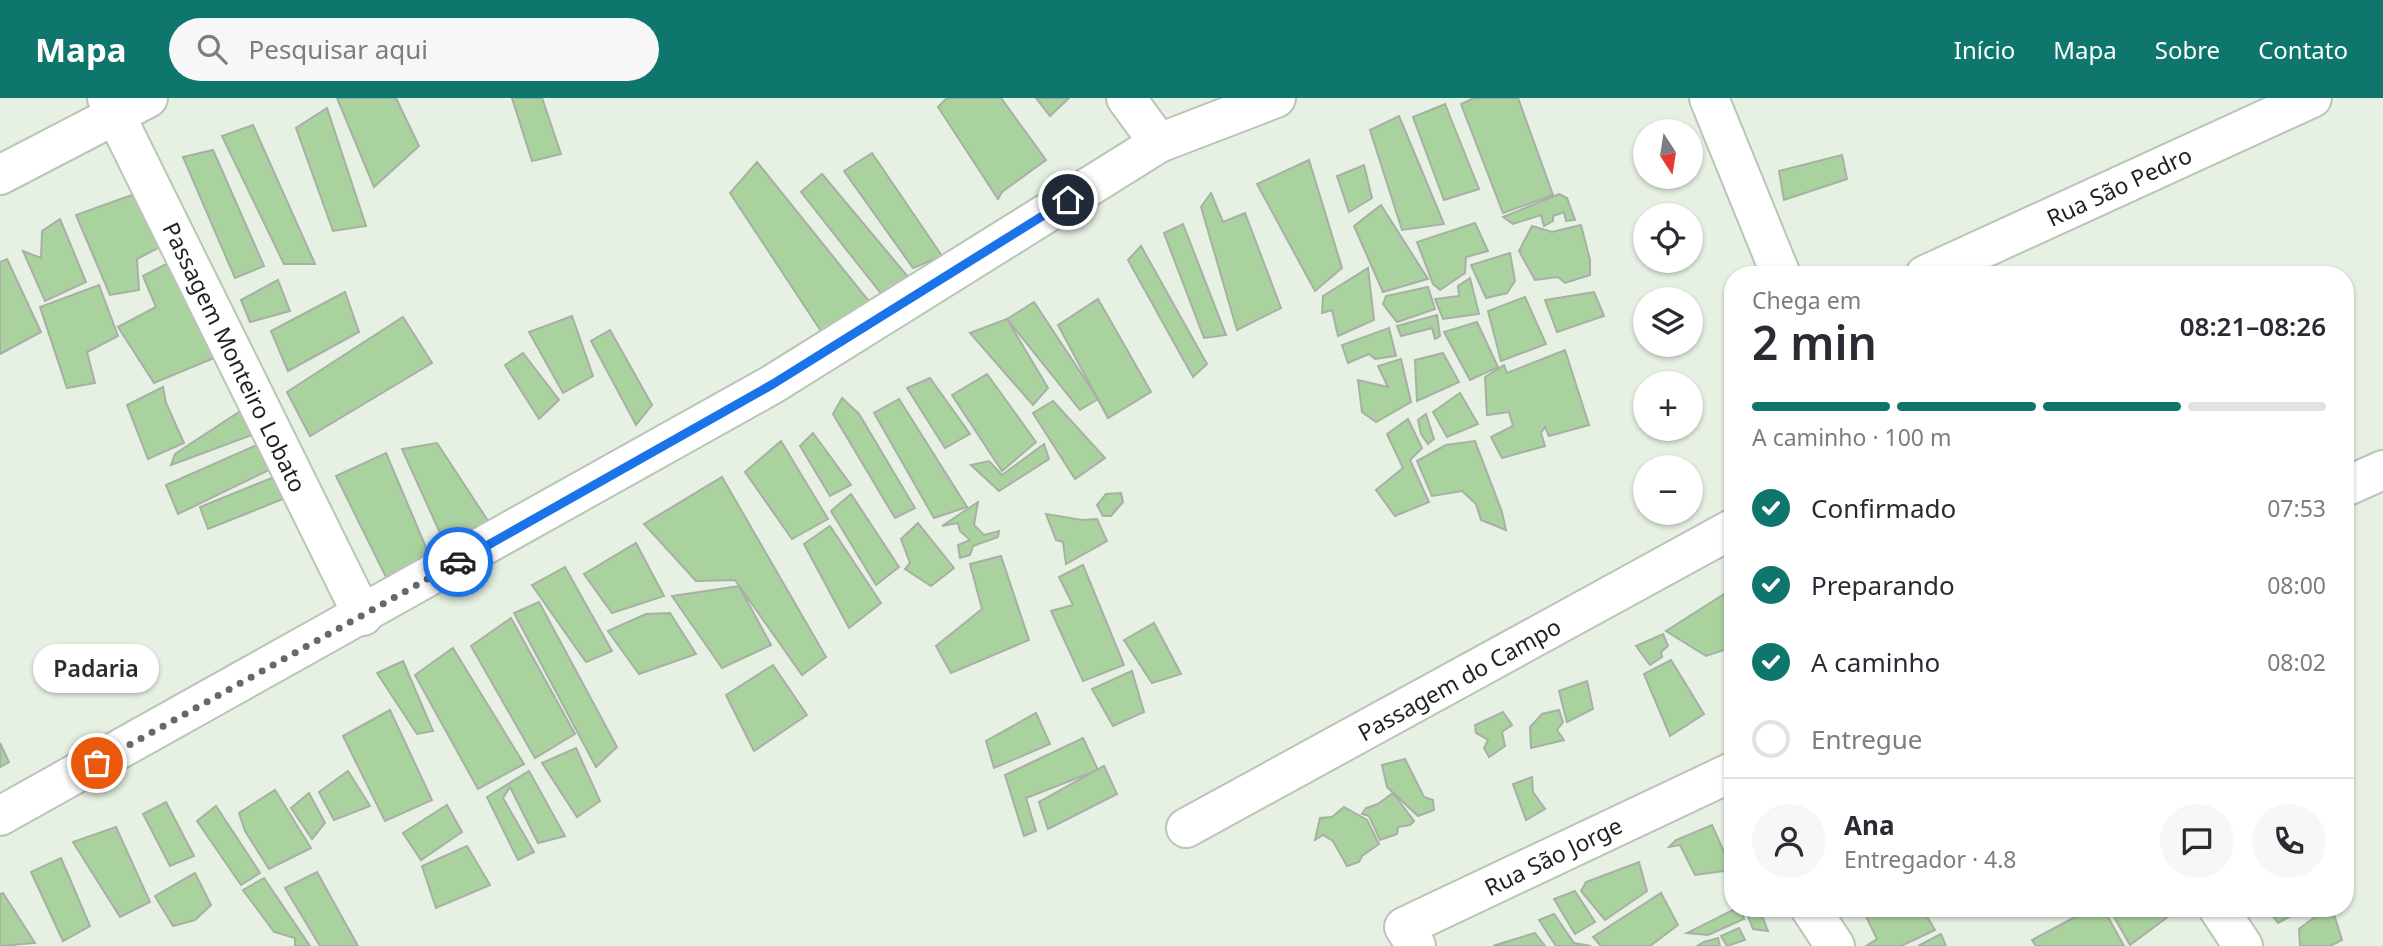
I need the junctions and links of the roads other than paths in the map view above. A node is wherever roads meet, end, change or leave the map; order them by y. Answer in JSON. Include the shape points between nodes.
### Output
{"nodes":[{"id":1,"x":1126,"y":98,"type":"edge"},
{"id":2,"x":1276,"y":98,"type":"edge"},
{"id":3,"x":1709,"y":98,"type":"edge"},
{"id":4,"x":2312,"y":98,"type":"edge"},
{"id":5,"x":124,"y":104,"type":"edge"},
{"id":6,"x":1159,"y":143,"type":"junction"},
{"id":7,"x":0,"y":175,"type":"edge"},
{"id":8,"x":1777,"y":266,"type":"edge"},
{"id":9,"x":1945,"y":266,"type":"edge"},
{"id":10,"x":1724,"y":534,"type":"edge"},
{"id":11,"x":363,"y":616,"type":"junction"},
{"id":12,"x":1724,"y":782,"type":"edge"},
{"id":13,"x":0,"y":816,"type":"edge"},
{"id":14,"x":1186,"y":828,"type":"dead end"},
{"id":15,"x":1816,"y":917,"type":"edge"},
{"id":16,"x":2224,"y":917,"type":"edge"},
{"id":17,"x":1416,"y":946,"type":"edge"},
{"id":18,"x":1835,"y":946,"type":"edge"},
{"id":19,"x":2243,"y":946,"type":"edge"}],
"edges":[{"from":1,"to":6,"type":"street"},
{"from":2,"to":6,"type":"street"},
{"from":3,"to":8,"type":"street"},
{"from":4,"to":9,"type":"street","name":"Rua São Pedro"},
{"from":5,"to":7,"type":"street"},
{"from":5,"to":11,"type":"street","name":"Passagem Monteiro Lobato"},
{"from":6,"to":11,"type":"street","via":[[773,384]]},
{"from":10,"to":14,"type":"street","name":"Passagem do Campo"},
{"from":11,"to":13,"type":"street"},
{"from":12,"to":17,"type":"street","name":"Rua São Jorge","via":[[1404,927]]},
{"from":15,"to":18,"type":"street"},
{"from":16,"to":19,"type":"street"}]}
